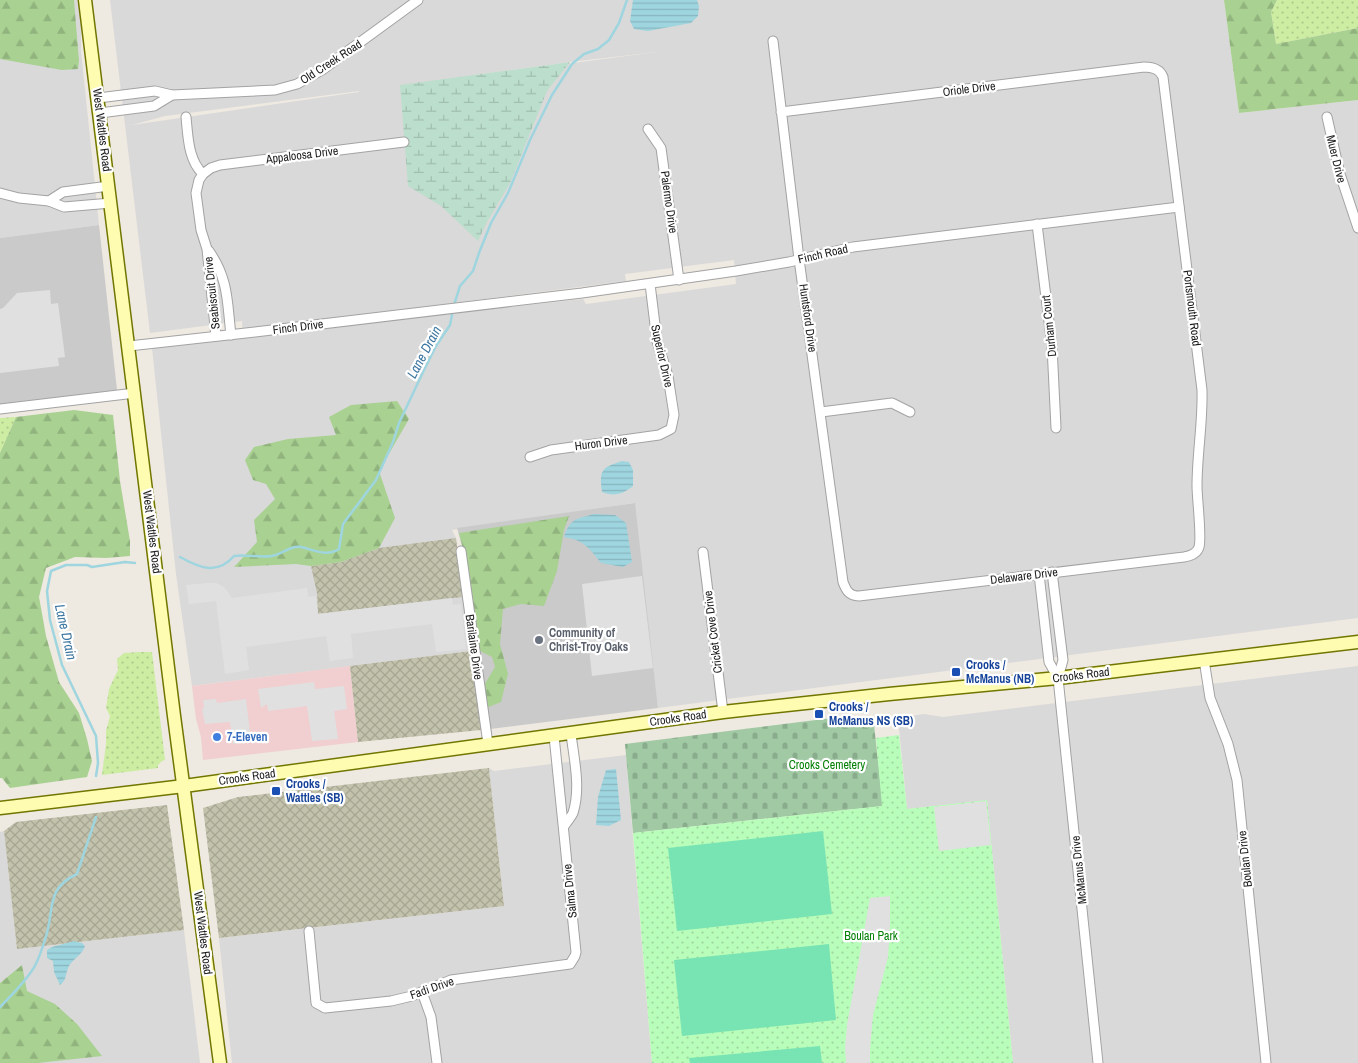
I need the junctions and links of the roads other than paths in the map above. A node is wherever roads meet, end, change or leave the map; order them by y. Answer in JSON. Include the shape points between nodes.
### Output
{"nodes":[{"id":1,"x":85,"y":0,"type":"edge"},
{"id":2,"x":418,"y":0,"type":"edge"},
{"id":3,"x":773,"y":41,"type":"dead end"},
{"id":4,"x":1156,"y":69,"type":"joint"},
{"id":5,"x":172,"y":95,"type":"junction"},
{"id":6,"x":98,"y":98,"type":"junction"},
{"id":7,"x":782,"y":112,"type":"junction"},
{"id":8,"x":100,"y":113,"type":"junction"},
{"id":9,"x":186,"y":117,"type":"dead end"},
{"id":10,"x":1327,"y":117,"type":"dead end"},
{"id":11,"x":648,"y":129,"type":"dead end"},
{"id":12,"x":404,"y":142,"type":"dead end"},
{"id":13,"x":203,"y":174,"type":"junction"},
{"id":14,"x":109,"y":186,"type":"junction"},
{"id":15,"x":0,"y":193,"type":"edge"},
{"id":16,"x":50,"y":201,"type":"junction"},
{"id":17,"x":111,"y":203,"type":"junction"},
{"id":18,"x":1179,"y":207,"type":"junction"},
{"id":19,"x":1037,"y":224,"type":"junction"},
{"id":20,"x":1358,"y":228,"type":"edge"},
{"id":21,"x":207,"y":249,"type":"junction"},
{"id":22,"x":800,"y":259,"type":"junction"},
{"id":23,"x":679,"y":280,"type":"junction"},
{"id":24,"x":650,"y":284,"type":"junction"},
{"id":25,"x":468,"y":307,"type":"joint"},
{"id":26,"x":231,"y":335,"type":"junction"},
{"id":27,"x":216,"y":336,"type":"junction"},
{"id":28,"x":129,"y":346,"type":"junction"},
{"id":29,"x":135,"y":393,"type":"junction"},
{"id":30,"x":0,"y":409,"type":"edge"},
{"id":31,"x":821,"y":412,"type":"junction"},
{"id":32,"x":910,"y":412,"type":"dead end"},
{"id":33,"x":1056,"y":428,"type":"dead end"},
{"id":34,"x":671,"y":429,"type":"joint"},
{"id":35,"x":530,"y":457,"type":"dead end"},
{"id":36,"x":461,"y":550,"type":"dead end"},
{"id":37,"x":1197,"y":551,"type":"joint"},
{"id":38,"x":703,"y":552,"type":"dead end"},
{"id":39,"x":1052,"y":572,"type":"junction"},
{"id":40,"x":1039,"y":574,"type":"junction"},
{"id":41,"x":850,"y":594,"type":"joint"},
{"id":42,"x":1358,"y":642,"type":"edge"},
{"id":43,"x":1204,"y":660,"type":"junction"},
{"id":44,"x":1058,"y":678,"type":"junction"},
{"id":45,"x":723,"y":712,"type":"junction"},
{"id":46,"x":571,"y":734,"type":"junction"},
{"id":47,"x":554,"y":736,"type":"junction"},
{"id":48,"x":488,"y":744,"type":"junction"},
{"id":49,"x":184,"y":786,"type":"junction"},
{"id":50,"x":0,"y":808,"type":"edge"},
{"id":51,"x":564,"y":826,"type":"junction"},
{"id":52,"x":309,"y":931,"type":"dead end"},
{"id":53,"x":576,"y":956,"type":"joint"},
{"id":54,"x":422,"y":992,"type":"junction"},
{"id":55,"x":220,"y":1063,"type":"edge"},
{"id":56,"x":437,"y":1063,"type":"edge"},
{"id":57,"x":1098,"y":1063,"type":"edge"},
{"id":58,"x":1266,"y":1063,"type":"edge"}],
"edges":[{"from":1,"to":6,"type":"main road","name":"West Wattles Road"},
{"from":2,"to":5,"type":"street","name":"Old Creek Road","via":[[322,70],[297,84],[275,90]]},
{"from":3,"to":7,"type":"street","name":"Huntsford Drive"},
{"from":4,"to":7,"type":"street","name":"Oriole Drive","via":[[1144,67]]},
{"from":4,"to":18,"type":"street","name":"Portsmouth Road","via":[[1163,77]]},
{"from":5,"to":6,"type":"street","name":"Old Creek Road","via":[[155,90]]},
{"from":5,"to":8,"type":"street","name":"Old Creek Road","via":[[154,106]]},
{"from":6,"to":8,"type":"main road","name":"West Wattles Road"},
{"from":7,"to":22,"type":"street","name":"Huntsford Drive"},
{"from":8,"to":14,"type":"main road","name":"West Wattles Road"},
{"from":9,"to":13,"type":"street","via":[[193,160]]},
{"from":10,"to":20,"type":"street","name":"Muer Drive","via":[[1340,174]]},
{"from":11,"to":23,"type":"street","name":"Palermo Drive","via":[[662,148]]},
{"from":12,"to":13,"type":"street","name":"Appaloosa Drive","via":[[220,165]]},
{"from":13,"to":21,"type":"street","name":"Seabiscuit Drive","via":[[196,193]]},
{"from":14,"to":16,"type":"street","via":[[62,192]]},
{"from":14,"to":17,"type":"main road","name":"West Wattles Road"},
{"from":15,"to":16,"type":"street"},
{"from":16,"to":17,"type":"street","via":[[64,207]]},
{"from":17,"to":28,"type":"main road","name":"West Wattles Road"},
{"from":18,"to":19,"type":"street","name":"Finch Road"},
{"from":18,"to":37,"type":"street","name":"Portsmouth Road","via":[[1202,390],[1197,482],[1200,540]]},
{"from":19,"to":22,"type":"street","name":"Finch Road","via":[[853,247]]},
{"from":19,"to":33,"type":"street","name":"Durham Court","via":[[1052,346]]},
{"from":21,"to":26,"type":"street","name":"Seabiscuit Drive","via":[[225,283]]},
{"from":21,"to":27,"type":"street","name":"Seabiscuit Drive"},
{"from":22,"to":23,"type":"street","name":"Finch Road"},
{"from":22,"to":31,"type":"street","name":"Huntsford Drive"},
{"from":23,"to":24,"type":"street","name":"Finch Road"},
{"from":24,"to":25,"type":"street","name":"Finch Road"},
{"from":24,"to":34,"type":"street","name":"Superior Drive","via":[[657,341],[668,376],[674,415]]},
{"from":25,"to":26,"type":"street","name":"Finch Drive"},
{"from":26,"to":27,"type":"street","name":"Finch Drive"},
{"from":27,"to":28,"type":"street","name":"Finch Drive"},
{"from":28,"to":29,"type":"main road","name":"West Wattles Road"},
{"from":29,"to":30,"type":"street"},
{"from":29,"to":49,"type":"main road","name":"West Wattles Road"},
{"from":31,"to":32,"type":"street","via":[[892,403]]},
{"from":31,"to":41,"type":"street","name":"Huntsford Drive","via":[[843,582]]},
{"from":34,"to":35,"type":"street","name":"Huron Drive","via":[[659,435],[551,450]]},
{"from":36,"to":48,"type":"street","name":"Barilaine Drive"},
{"from":37,"to":39,"type":"street","name":"Delaware Drive","via":[[1188,556]]},
{"from":38,"to":45,"type":"street","name":"Cricket Cove Drive"},
{"from":39,"to":40,"type":"street","name":"Delaware Drive"},
{"from":39,"to":44,"type":"street","via":[[1063,660]]},
{"from":40,"to":41,"type":"street","name":"Delaware Drive","via":[[859,596]]},
{"from":40,"to":44,"type":"street","via":[[1049,662]]},
{"from":42,"to":43,"type":"main road","name":"Crooks Road"},
{"from":43,"to":44,"type":"main road","name":"Crooks Road"},
{"from":43,"to":58,"type":"street","name":"Boulan Drive","via":[[1210,698],[1228,744],[1236,780]]},
{"from":44,"to":45,"type":"main road","name":"Crooks Road"},
{"from":44,"to":57,"type":"street","name":"McManus Drive"},
{"from":45,"to":46,"type":"main road","name":"Crooks Road"},
{"from":46,"to":47,"type":"main road","name":"Crooks Road"},
{"from":46,"to":51,"type":"street","via":[[577,786],[572,814]]},
{"from":47,"to":48,"type":"main road","name":"Crooks Road"},
{"from":47,"to":51,"type":"street","name":"Salma Drive"},
{"from":48,"to":49,"type":"main road","name":"Crooks Road"},
{"from":49,"to":50,"type":"main road","name":"Crooks Road"},
{"from":49,"to":55,"type":"main road","name":"West Wattles Road"},
{"from":51,"to":53,"type":"street","name":"Salma Drive"},
{"from":52,"to":54,"type":"street","name":"Fadi Drive","via":[[316,1003],[320,1007],[391,1001]]},
{"from":53,"to":54,"type":"street","name":"Fadi Drive","via":[[566,966],[451,980]]},
{"from":54,"to":56,"type":"street","via":[[431,1016]]}]}
